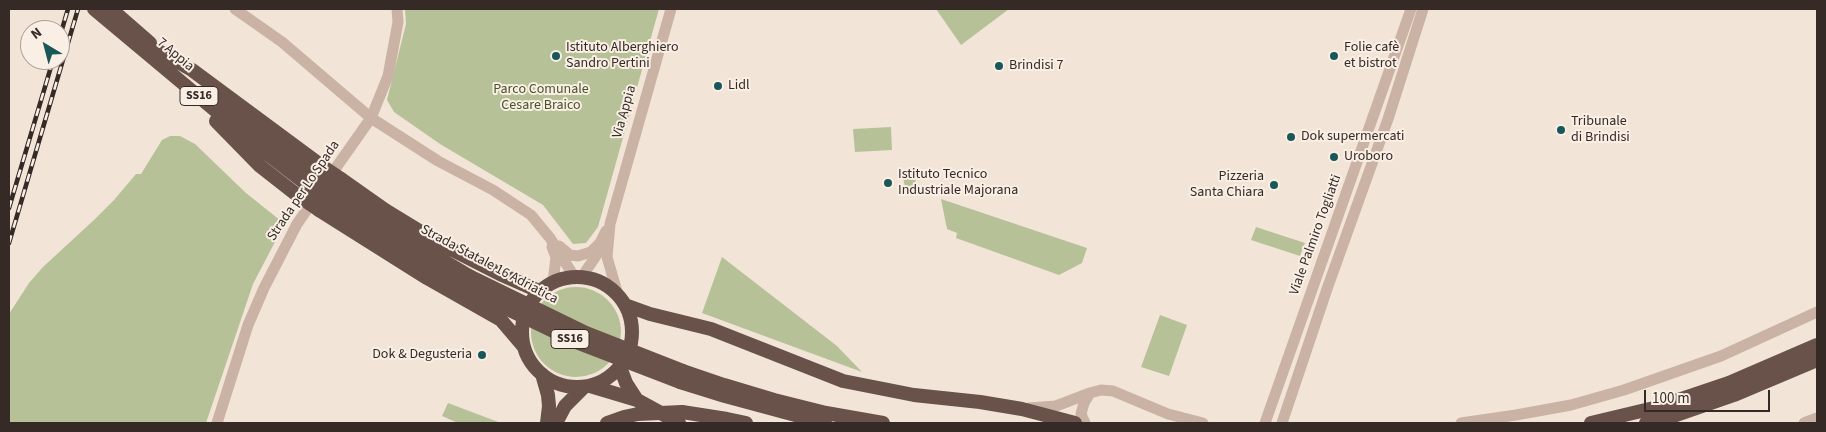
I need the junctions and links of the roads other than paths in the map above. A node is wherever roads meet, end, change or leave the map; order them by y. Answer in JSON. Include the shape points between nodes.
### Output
{"nodes":[{"id":1,"x":94,"y":9,"type":"edge"},
{"id":2,"x":111,"y":9,"type":"edge"},
{"id":3,"x":235,"y":9,"type":"edge"},
{"id":4,"x":397,"y":9,"type":"edge"},
{"id":5,"x":671,"y":9,"type":"edge"},
{"id":6,"x":1411,"y":9,"type":"edge"},
{"id":7,"x":1423,"y":9,"type":"edge"},
{"id":8,"x":155,"y":53,"type":"junction"},
{"id":9,"x":371,"y":118,"type":"junction"},
{"id":10,"x":308,"y":179,"type":"junction"},
{"id":11,"x":330,"y":195,"type":"junction"},
{"id":12,"x":610,"y":224,"type":"junction"},
{"id":13,"x":550,"y":238,"type":"junction"},
{"id":14,"x":600,"y":243,"type":"junction"},
{"id":15,"x":578,"y":278,"type":"junction"},
{"id":16,"x":553,"y":283,"type":"junction"},
{"id":17,"x":541,"y":292,"type":"junction"},
{"id":18,"x":621,"y":300,"type":"junction"},
{"id":19,"x":1817,"y":312,"type":"edge"},
{"id":20,"x":1817,"y":345,"type":"edge"},
{"id":21,"x":524,"y":346,"type":"junction"},
{"id":22,"x":1817,"y":360,"type":"edge"},
{"id":23,"x":620,"y":366,"type":"junction"},
{"id":24,"x":542,"y":374,"type":"junction"},
{"id":25,"x":682,"y":376,"type":"junction"},
{"id":26,"x":587,"y":386,"type":"junction"},
{"id":27,"x":1090,"y":393,"type":"junction"},
{"id":28,"x":725,"y":396,"type":"junction"},
{"id":29,"x":638,"y":407,"type":"junction"},
{"id":30,"x":1022,"y":409,"type":"junction"},
{"id":31,"x":680,"y":418,"type":"edge"},
{"id":32,"x":1817,"y":418,"type":"edge"},
{"id":33,"x":1267,"y":419,"type":"edge"},
{"id":34,"x":1284,"y":419,"type":"edge"},
{"id":35,"x":217,"y":423,"type":"edge"},
{"id":36,"x":547,"y":423,"type":"edge"},
{"id":37,"x":556,"y":423,"type":"edge"},
{"id":38,"x":607,"y":423,"type":"edge"},
{"id":39,"x":746,"y":423,"type":"edge"},
{"id":40,"x":791,"y":423,"type":"edge"},
{"id":41,"x":825,"y":423,"type":"edge"},
{"id":42,"x":883,"y":423,"type":"edge"},
{"id":43,"x":1075,"y":423,"type":"edge"},
{"id":44,"x":1086,"y":423,"type":"edge"},
{"id":45,"x":1203,"y":423,"type":"edge"},
{"id":46,"x":1461,"y":423,"type":"edge"},
{"id":47,"x":1591,"y":423,"type":"edge"},
{"id":48,"x":1646,"y":423,"type":"edge"},
{"id":49,"x":1804,"y":423,"type":"edge"}],
"edges":[{"from":1,"to":8,"type":"highway","name":"7 Appia","number":"SS16"},
{"from":2,"to":8,"type":"highway","number":"SS16"},
{"from":3,"to":9,"type":"street","via":[[282,42]]},
{"from":4,"to":9,"type":"street","name":"Strada per Lo Spada","via":[[398,22],[388,76]]},
{"from":5,"to":12,"type":"street","name":"Via Appia"},
{"from":6,"to":33,"type":"street","name":"Viale Palmiro Togliatti"},
{"from":7,"to":34,"type":"street","name":"Viale Palmiro Togliatti"},
{"from":8,"to":10,"type":"highway","name":"7 Appia","number":"SS16","via":[[265,152]]},
{"from":8,"to":10,"type":"highway","via":[[192,70]]},
{"from":9,"to":13,"type":"street","via":[[531,215]]},
{"from":9,"to":35,"type":"street","name":"Strada per Lo Spada","via":[[304,214],[276,262],[248,325]]},
{"from":10,"to":11,"type":"highway","name":"Strada Statale 16 Adriatica","number":"SS16","bridge":true},
{"from":10,"to":11,"type":"highway","bridge":true},
{"from":11,"to":17,"type":"highway","via":[[385,210],[439,244]]},
{"from":11,"to":21,"type":"highway","via":[[427,278],[501,320]]},
{"from":11,"to":25,"type":"highway","name":"Strada Statale 16 Adriatica","number":"SS16","bridge":true,"via":[[396,245],[467,281]]},
{"from":12,"to":14,"type":"street","name":"Via Appia"},
{"from":12,"to":18,"type":"street","name":"Via Appia","via":[[607,257]]},
{"from":13,"to":14,"type":"street","via":[[570,255],[591,252]]},
{"from":13,"to":15,"type":"street"},
{"from":13,"to":16,"type":"street","via":[[556,257]]},
{"from":14,"to":15,"type":"street","name":"Via Appia","via":[[596,256]]},
{"from":15,"to":16,"type":"highway"},
{"from":15,"to":18,"type":"highway","via":[[604,284]]},
{"from":16,"to":17,"type":"highway"},
{"from":17,"to":21,"type":"highway","via":[[525,317]]},
{"from":18,"to":23,"type":"highway","via":[[631,323],[631,343]]},
{"from":18,"to":30,"type":"highway","via":[[650,314],[710,329],[843,381],[914,396]]},
{"from":19,"to":46,"type":"street","via":[[1721,356],[1624,390],[1571,405]]},
{"from":20,"to":47,"type":"highway","via":[[1729,383],[1658,407]]},
{"from":21,"to":24,"type":"highway"},
{"from":22,"to":48,"type":"highway","via":[[1734,395]]},
{"from":23,"to":26,"type":"highway","via":[[606,379]]},
{"from":23,"to":29,"type":"highway"},
{"from":24,"to":26,"type":"highway","via":[[554,382]]},
{"from":24,"to":36,"type":"highway","via":[[548,395]]},
{"from":25,"to":28,"type":"highway","name":"Strada Statale 16 Adriatica","number":"SS16"},
{"from":25,"to":42,"type":"highway","name":"Strada Statale 16 Adriatica","number":"SS16","via":[[826,413]]},
{"from":26,"to":29,"type":"highway"},
{"from":26,"to":37,"type":"highway","via":[[565,406]]},
{"from":27,"to":30,"type":"street","via":[[1056,406]]},
{"from":27,"to":44,"type":"street","via":[[1081,414]]},
{"from":27,"to":45,"type":"street","via":[[1113,391],[1168,414]]},
{"from":28,"to":40,"type":"highway"},
{"from":28,"to":41,"type":"highway","name":"Strada Statale 16 Adriatica","number":"SS16"},
{"from":29,"to":31,"type":"highway","bridge":true},
{"from":29,"to":38,"type":"highway"},
{"from":30,"to":43,"type":"highway"},
{"from":31,"to":39,"type":"highway"},
{"from":32,"to":49,"type":"street"}]}
